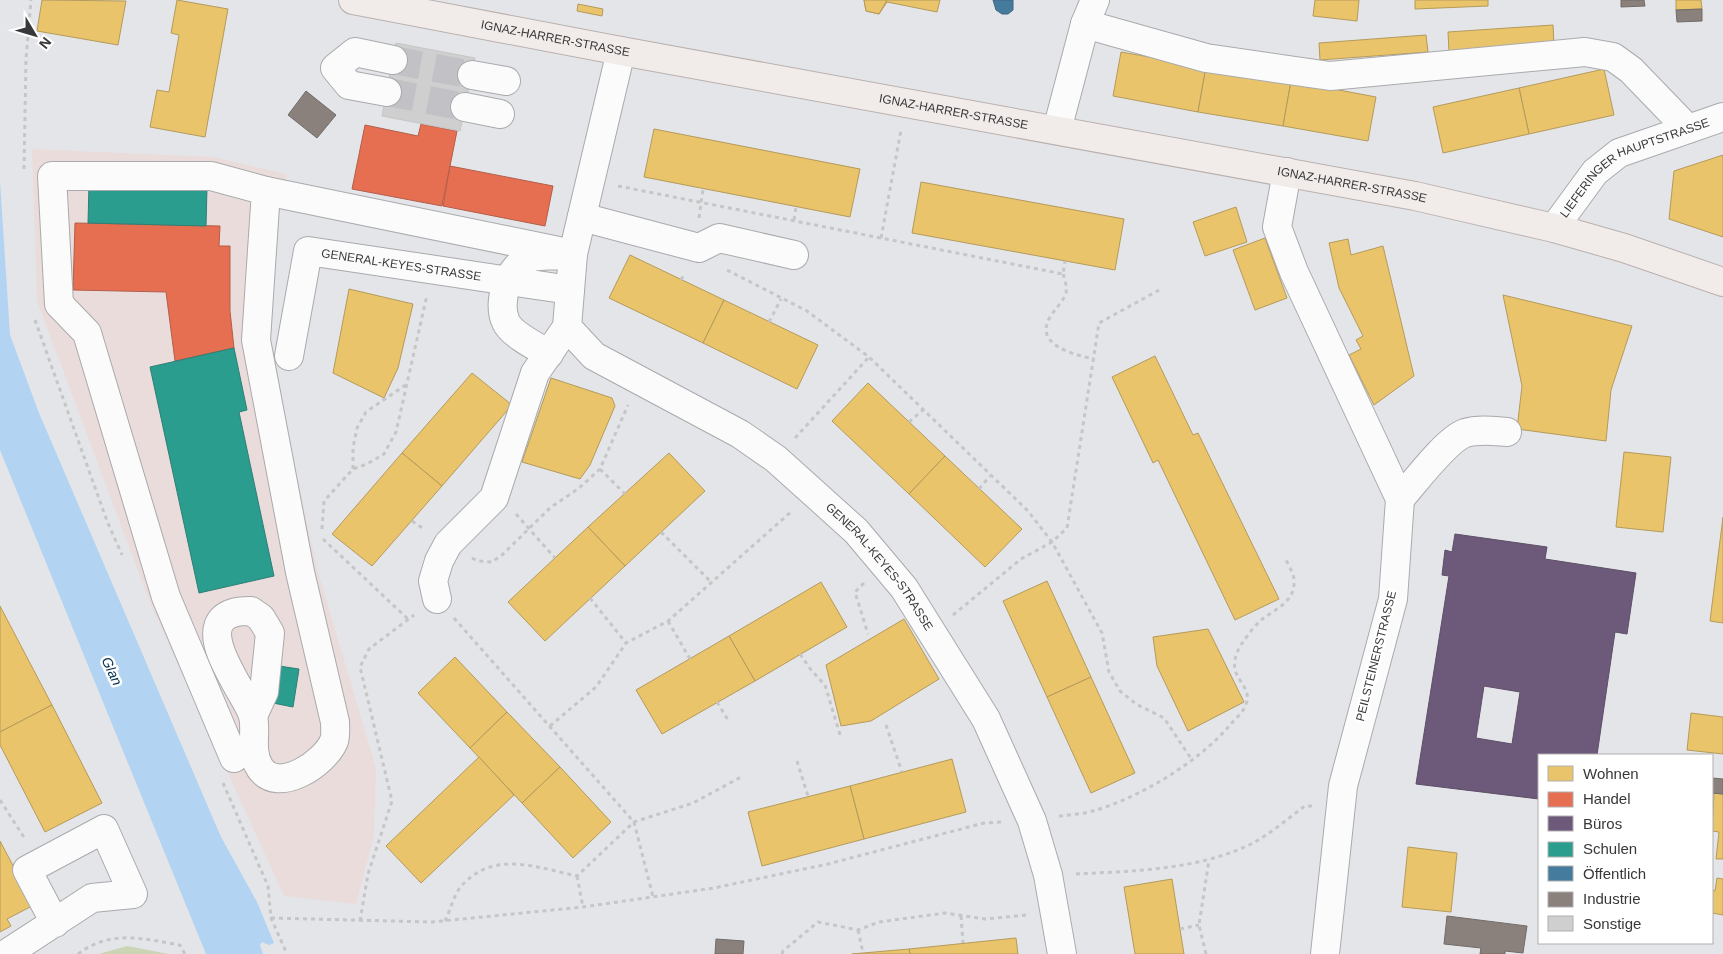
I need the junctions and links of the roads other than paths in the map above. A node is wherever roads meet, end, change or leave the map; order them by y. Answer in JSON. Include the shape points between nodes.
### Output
{"nodes":[{"id":1,"x":353,"y":0,"type":"edge"},
{"id":2,"x":1090,"y":12,"type":"edge"},
{"id":3,"x":621,"y":51,"type":"junction"},
{"id":4,"x":393,"y":60,"type":"tunnel mouth"},
{"id":5,"x":472,"y":75,"type":"tunnel mouth"},
{"id":6,"x":506,"y":81,"type":"dead end"},
{"id":7,"x":387,"y":92,"type":"tunnel mouth"},
{"id":8,"x":465,"y":107,"type":"tunnel mouth"},
{"id":9,"x":500,"y":114,"type":"dead end"},
{"id":10,"x":1722,"y":115,"type":"edge"},
{"id":11,"x":1688,"y":129,"type":"junction"},
{"id":12,"x":1058,"y":130,"type":"junction"},
{"id":13,"x":1287,"y":172,"type":"junction"},
{"id":14,"x":266,"y":191,"type":"junction"},
{"id":15,"x":582,"y":216,"type":"junction"},
{"id":16,"x":1554,"y":228,"type":"junction"},
{"id":17,"x":573,"y":254,"type":"junction"},
{"id":18,"x":794,"y":255,"type":"dead end"},
{"id":19,"x":509,"y":281,"type":"junction"},
{"id":20,"x":1723,"y":282,"type":"edge"},
{"id":21,"x":570,"y":290,"type":"junction"},
{"id":22,"x":567,"y":327,"type":"junction"},
{"id":23,"x":549,"y":354,"type":"junction"},
{"id":24,"x":289,"y":356,"type":"dead end"},
{"id":25,"x":1507,"y":432,"type":"dead end"},
{"id":26,"x":1399,"y":496,"type":"junction"},
{"id":27,"x":437,"y":598,"type":"road end"},
{"id":28,"x":253,"y":716,"type":"dead end"},
{"id":29,"x":234,"y":758,"type":"dead end"},
{"id":30,"x":55,"y":923,"type":"junction"},
{"id":31,"x":6,"y":954,"type":"edge"},
{"id":32,"x":1062,"y":954,"type":"edge"},
{"id":33,"x":1325,"y":954,"type":"edge"}],
"edges":[{"from":1,"to":3,"type":"main road","name":"IGNAZ-HARRER-STRASSE"},
{"from":2,"to":11,"type":"street","via":[[1206,58],[1330,76],[1585,52],[1613,57],[1631,70]]},
{"from":2,"to":12,"type":"street"},
{"from":3,"to":12,"type":"main road","name":"IGNAZ-HARRER-STRASSE"},
{"from":3,"to":15,"type":"street"},
{"from":4,"to":7,"type":"street","via":[[355,52],[335,68],[349,85]]},
{"from":5,"to":6,"type":"street"},
{"from":8,"to":9,"type":"street"},
{"from":10,"to":11,"type":"street","name":"LIEFERINGER HAUPTSTRASSE"},
{"from":11,"to":16,"type":"street","name":"LIEFERINGER HAUPTSTRASSE","via":[[1619,153],[1595,172]]},
{"from":12,"to":13,"type":"main road","name":"IGNAZ-HARRER-STRASSE"},
{"from":13,"to":16,"type":"main road","name":"IGNAZ-HARRER-STRASSE","via":[[1415,196]]},
{"from":13,"to":26,"type":"street","name":"PEILSTEINERSTRASSE","via":[[1277,227],[1294,272]]},
{"from":14,"to":17,"type":"street"},
{"from":14,"to":28,"type":"street","via":[[256,340],[300,572],[335,722],[334,741],[304,772],[289,777],[272,776],[260,769],[253,754]]},
{"from":14,"to":29,"type":"street","via":[[211,176],[52,176],[58,304],[87,333],[166,597]]},
{"from":15,"to":17,"type":"street"},
{"from":15,"to":18,"type":"street","via":[[699,248],[719,238]]},
{"from":16,"to":20,"type":"main road","name":"IGNAZ-HARRER-STRASSE"},
{"from":17,"to":19,"type":"street","via":[[531,257],[512,272]]},
{"from":17,"to":21,"type":"street"},
{"from":19,"to":21,"type":"street","name":"GENERAL-KEYES-STRASSE"},
{"from":19,"to":23,"type":"street","via":[[502,302],[506,323],[526,341]]},
{"from":19,"to":24,"type":"street","name":"GENERAL-KEYES-STRASSE","via":[[308,251]]},
{"from":21,"to":22,"type":"street"},
{"from":22,"to":23,"type":"street"},
{"from":22,"to":32,"type":"street","name":"GENERAL-KEYES-STRASSE","via":[[594,356],[740,434],[776,459],[856,531],[904,588],[986,719],[1032,821],[1046,867]]},
{"from":23,"to":27,"type":"street","via":[[535,373],[494,498],[448,544],[439,561],[433,581]]},
{"from":25,"to":26,"type":"street","via":[[1484,430],[1464,434]]},
{"from":26,"to":33,"type":"street","name":"PEILSTEINERSTRASSE","via":[[1393,599],[1343,786]]},
{"from":30,"to":30,"type":"street","via":[[92,898],[133,894],[104,829],[27,870]]},
{"from":30,"to":31,"type":"street"}]}
